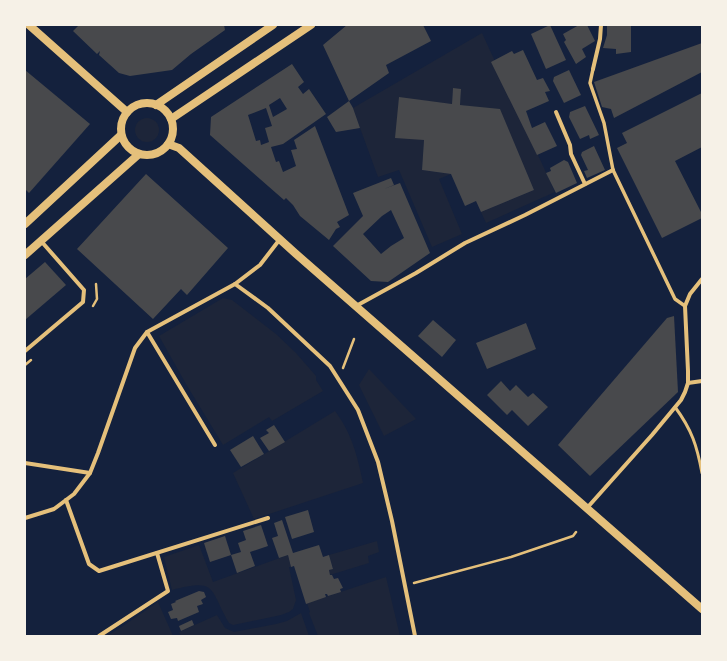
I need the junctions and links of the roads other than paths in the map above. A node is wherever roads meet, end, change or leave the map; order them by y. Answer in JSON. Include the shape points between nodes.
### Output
{"nodes":[{"id":1,"x":29,"y":25,"type":"edge"},
{"id":2,"x":273,"y":25,"type":"edge"},
{"id":3,"x":311,"y":25,"type":"edge"},
{"id":4,"x":601,"y":25,"type":"edge"},
{"id":5,"x":593,"y":69,"type":"joint"},
{"id":6,"x":156,"y":105,"type":"junction"},
{"id":7,"x":127,"y":112,"type":"junction"},
{"id":8,"x":556,"y":112,"type":"dead end"},
{"id":9,"x":171,"y":119,"type":"junction"},
{"id":10,"x":121,"y":135,"type":"junction"},
{"id":11,"x":168,"y":144,"type":"junction"},
{"id":12,"x":139,"y":154,"type":"junction"},
{"id":13,"x":613,"y":170,"type":"junction"},
{"id":14,"x":586,"y":184,"type":"junction"},
{"id":15,"x":25,"y":224,"type":"edge"},
{"id":16,"x":280,"y":239,"type":"junction"},
{"id":17,"x":41,"y":241,"type":"junction"},
{"id":18,"x":25,"y":255,"type":"edge"},
{"id":19,"x":702,"y":279,"type":"edge"},
{"id":20,"x":235,"y":284,"type":"junction"},
{"id":21,"x":356,"y":306,"type":"junction"},
{"id":22,"x":685,"y":306,"type":"junction"},
{"id":23,"x":148,"y":332,"type":"junction"},
{"id":24,"x":25,"y":351,"type":"edge"},
{"id":25,"x":702,"y":381,"type":"edge"},
{"id":26,"x":688,"y":383,"type":"junction"},
{"id":27,"x":675,"y":407,"type":"junction"},
{"id":28,"x":215,"y":445,"type":"dead end"},
{"id":29,"x":25,"y":463,"type":"edge"},
{"id":30,"x":90,"y":473,"type":"junction"},
{"id":31,"x":702,"y":473,"type":"edge"},
{"id":32,"x":66,"y":500,"type":"junction"},
{"id":33,"x":587,"y":509,"type":"junction"},
{"id":34,"x":25,"y":518,"type":"edge"},
{"id":35,"x":268,"y":518,"type":"dead end"},
{"id":36,"x":157,"y":553,"type":"junction"},
{"id":37,"x":702,"y":609,"type":"edge"},
{"id":38,"x":99,"y":636,"type":"edge"},
{"id":39,"x":415,"y":636,"type":"edge"}],
"edges":[{"from":1,"to":7,"type":"main road"},
{"from":2,"to":6,"type":"main road"},
{"from":3,"to":9,"type":"main road"},
{"from":4,"to":5,"type":"street"},
{"from":5,"to":13,"type":"street","via":[[590,83],[604,123]]},
{"from":6,"to":7,"type":"main road","via":[[140,104]]},
{"from":6,"to":9,"type":"main road"},
{"from":7,"to":10,"type":"main road","via":[[123,119]]},
{"from":8,"to":14,"type":"street"},
{"from":9,"to":11,"type":"main road","via":[[173,128]]},
{"from":10,"to":12,"type":"main road","via":[[128,147]]},
{"from":10,"to":15,"type":"main road"},
{"from":11,"to":12,"type":"main road","via":[[156,154]]},
{"from":11,"to":16,"type":"main road","via":[[180,148]]},
{"from":12,"to":17,"type":"main road"},
{"from":13,"to":14,"type":"street"},
{"from":13,"to":22,"type":"street","via":[[675,299]]},
{"from":14,"to":21,"type":"street","via":[[465,243]]},
{"from":16,"to":20,"type":"street","via":[[260,265]]},
{"from":16,"to":21,"type":"main road"},
{"from":17,"to":18,"type":"main road"},
{"from":17,"to":24,"type":"street","via":[[84,290],[83,302]]},
{"from":19,"to":22,"type":"street","via":[[690,294]]},
{"from":20,"to":23,"type":"street"},
{"from":20,"to":39,"type":"street","via":[[268,308],[330,366],[358,410],[378,462]]},
{"from":21,"to":33,"type":"main road"},
{"from":22,"to":26,"type":"street"},
{"from":23,"to":28,"type":"street"},
{"from":23,"to":30,"type":"street","via":[[135,348]]},
{"from":25,"to":26,"type":"street"},
{"from":26,"to":27,"type":"street"},
{"from":27,"to":31,"type":"lane","via":[[684,419],[696,445]]},
{"from":27,"to":33,"type":"street"},
{"from":29,"to":30,"type":"street"},
{"from":30,"to":32,"type":"street"},
{"from":32,"to":34,"type":"street","via":[[54,509]]},
{"from":32,"to":36,"type":"street","via":[[89,564],[99,571]]},
{"from":33,"to":37,"type":"main road"},
{"from":35,"to":36,"type":"street"},
{"from":36,"to":38,"type":"street","via":[[168,591]]}]}
